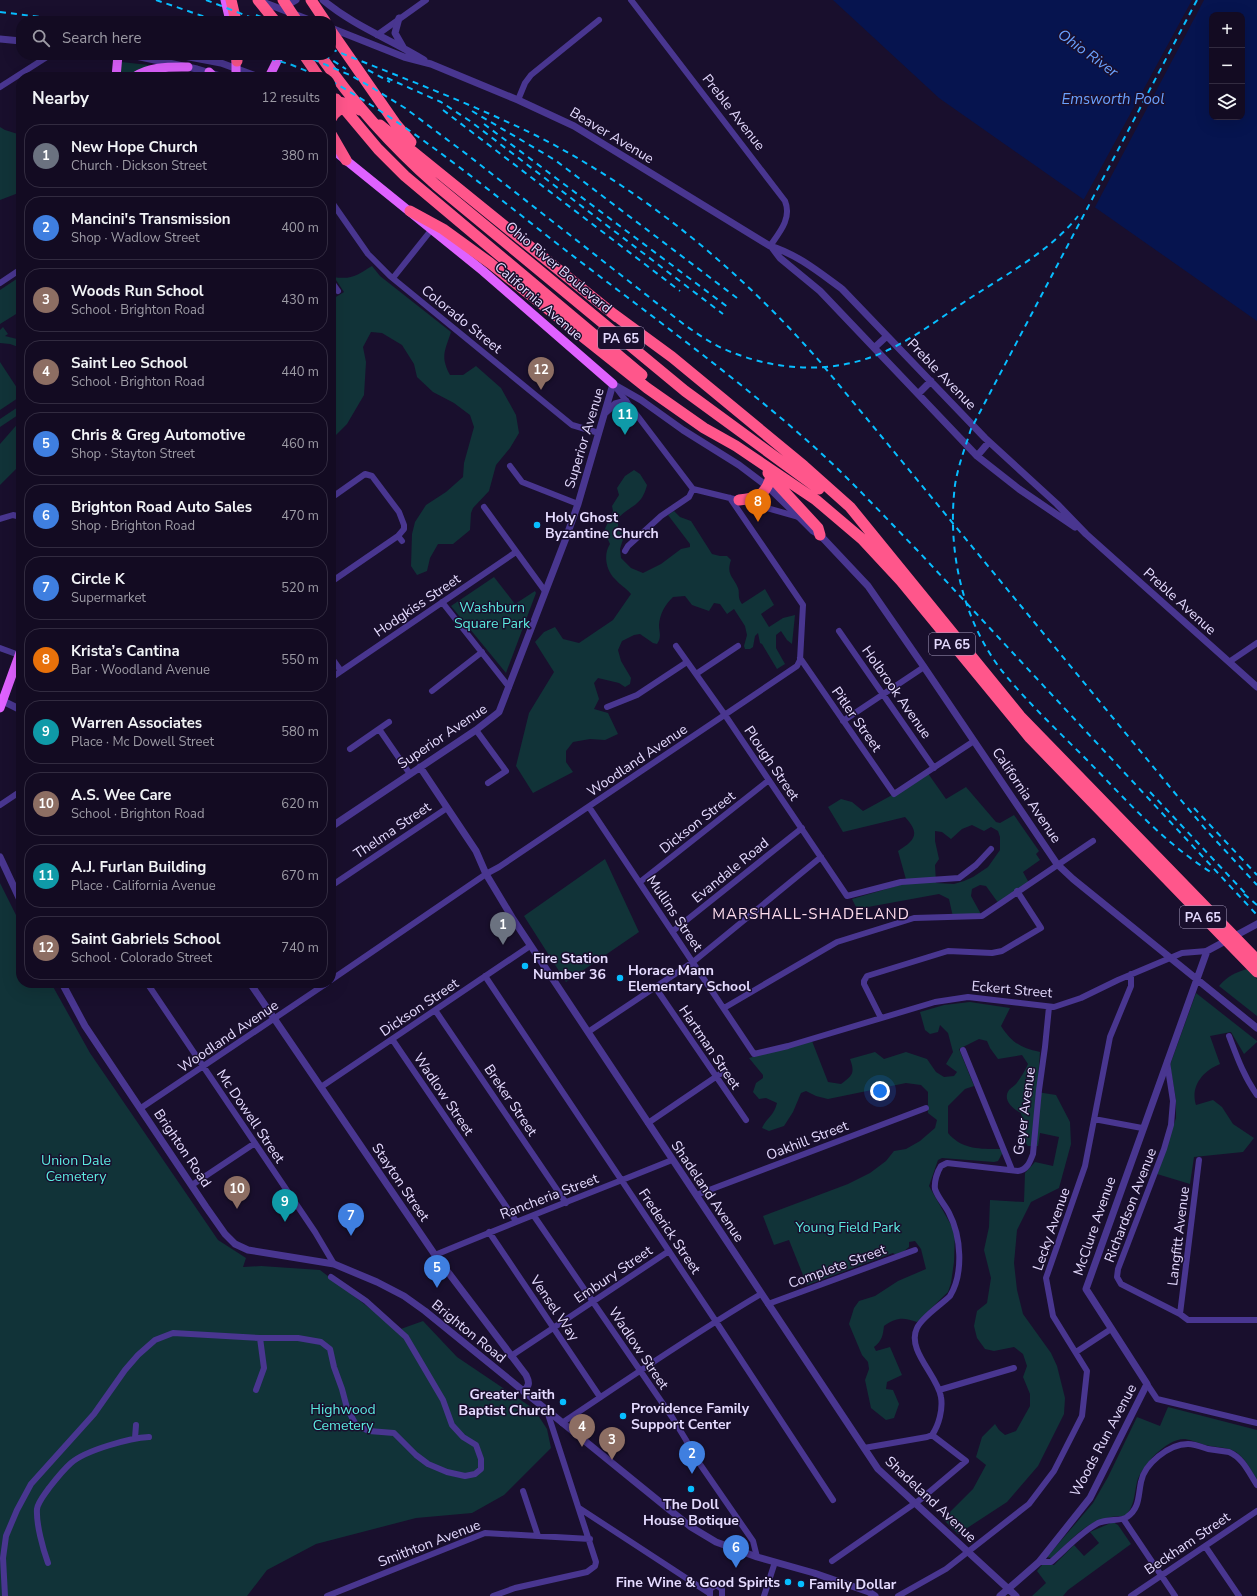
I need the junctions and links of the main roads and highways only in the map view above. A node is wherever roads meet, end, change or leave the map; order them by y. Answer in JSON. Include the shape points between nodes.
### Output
{"nodes":[{"id":1,"x":225,"y":0,"type":"edge"},
{"id":2,"x":231,"y":0,"type":"edge"},
{"id":3,"x":258,"y":0,"type":"edge"},
{"id":4,"x":266,"y":0,"type":"edge"},
{"id":5,"x":290,"y":0,"type":"edge"},
{"id":6,"x":310,"y":0,"type":"edge"},
{"id":7,"x":281,"y":4,"type":"edge"},
{"id":8,"x":229,"y":16,"type":"edge"},
{"id":9,"x":235,"y":16,"type":"edge"},
{"id":10,"x":271,"y":16,"type":"edge"},
{"id":11,"x":277,"y":16,"type":"edge"},
{"id":12,"x":292,"y":16,"type":"edge"},
{"id":13,"x":292,"y":16,"type":"edge"},
{"id":14,"x":321,"y":16,"type":"edge"},
{"id":15,"x":336,"y":36,"type":"edge"},
{"id":16,"x":118,"y":60,"type":"edge"},
{"id":17,"x":237,"y":60,"type":"edge"},
{"id":18,"x":277,"y":60,"type":"edge"},
{"id":19,"x":307,"y":60,"type":"edge"},
{"id":20,"x":324,"y":60,"type":"edge"},
{"id":21,"x":188,"y":67,"type":"road end"},
{"id":22,"x":116,"y":72,"type":"edge"},
{"id":23,"x":145,"y":72,"type":"edge"},
{"id":24,"x":236,"y":72,"type":"edge"},
{"id":25,"x":271,"y":72,"type":"edge"},
{"id":26,"x":316,"y":72,"type":"edge"},
{"id":27,"x":332,"y":72,"type":"edge"},
{"id":28,"x":336,"y":77,"type":"edge"},
{"id":29,"x":336,"y":99,"type":"edge"},
{"id":30,"x":336,"y":101,"type":"edge"},
{"id":31,"x":358,"y":109,"type":"junction"},
{"id":32,"x":336,"y":112,"type":"edge"},
{"id":33,"x":336,"y":143,"type":"edge"},
{"id":34,"x":336,"y":152,"type":"edge"},
{"id":35,"x":346,"y":160,"type":"junction"},
{"id":36,"x":448,"y":179,"type":"junction"},
{"id":37,"x":410,"y":211,"type":"junction"},
{"id":38,"x":612,"y":313,"type":"junction"},
{"id":39,"x":613,"y":384,"type":"road end"},
{"id":40,"x":736,"y":446,"type":"junction"},
{"id":41,"x":771,"y":482,"type":"junction"},
{"id":42,"x":734,"y":499,"type":"road end"},
{"id":43,"x":820,"y":535,"type":"road end"},
{"id":44,"x":875,"y":538,"type":"junction"},
{"id":45,"x":16,"y":664,"type":"edge"},
{"id":46,"x":1,"y":704,"type":"edge"},
{"id":47,"x":1153,"y":859,"type":"junction"},
{"id":48,"x":1257,"y":960,"type":"edge"},
{"id":49,"x":1257,"y":972,"type":"edge"}],
"edges":[{"from":1,"to":8,"type":"main road"},
{"from":2,"to":9,"type":"highway"},
{"from":3,"to":10,"type":"highway"},
{"from":4,"to":11,"type":"highway"},
{"from":5,"to":12,"type":"main road"},
{"from":6,"to":14,"type":"highway"},
{"from":7,"to":13,"type":"highway"},
{"from":15,"to":36,"type":"highway","via":[[402,132]]},
{"from":16,"to":22,"type":"main road"},
{"from":17,"to":24,"type":"main road"},
{"from":18,"to":25,"type":"main road"},
{"from":19,"to":26,"type":"highway"},
{"from":20,"to":27,"type":"highway","name":"Ohio River Boulevard","number":"PA 65"},
{"from":21,"to":23,"type":"main road","via":[[157,68]]},
{"from":28,"to":44,"type":"highway","name":"Ohio River Boulevard","number":"PA 65","via":[[402,155],[436,185],[685,391],[809,481]]},
{"from":29,"to":40,"type":"highway","name":"Ohio River Boulevard","number":"PA 65","via":[[392,164],[432,200],[669,397]]},
{"from":30,"to":31,"type":"highway"},
{"from":31,"to":32,"type":"highway","via":[[344,108]]},
{"from":31,"to":36,"type":"highway"},
{"from":33,"to":35,"type":"highway"},
{"from":34,"to":35,"type":"main road","name":"California Avenue"},
{"from":35,"to":37,"type":"main road","name":"California Avenue"},
{"from":36,"to":38,"type":"highway"},
{"from":37,"to":39,"type":"main road","name":"California Avenue"},
{"from":37,"to":40,"type":"highway","via":[[443,229],[490,263],[675,408]]},
{"from":38,"to":41,"type":"highway","via":[[733,418]]},
{"from":38,"to":44,"type":"highway","via":[[672,356],[804,466],[850,507]]},
{"from":40,"to":47,"type":"highway","number":"PA 65","via":[[816,500],[862,539],[901,582],[1030,738]]},
{"from":41,"to":42,"type":"highway","via":[[760,496]]},
{"from":41,"to":43,"type":"highway","via":[[818,528]]},
{"from":44,"to":47,"type":"highway","number":"PA 65","via":[[1020,716]]},
{"from":45,"to":46,"type":"main road"},
{"from":47,"to":48,"type":"highway","number":"PA 65"},
{"from":47,"to":49,"type":"highway","number":"PA 65"}]}
